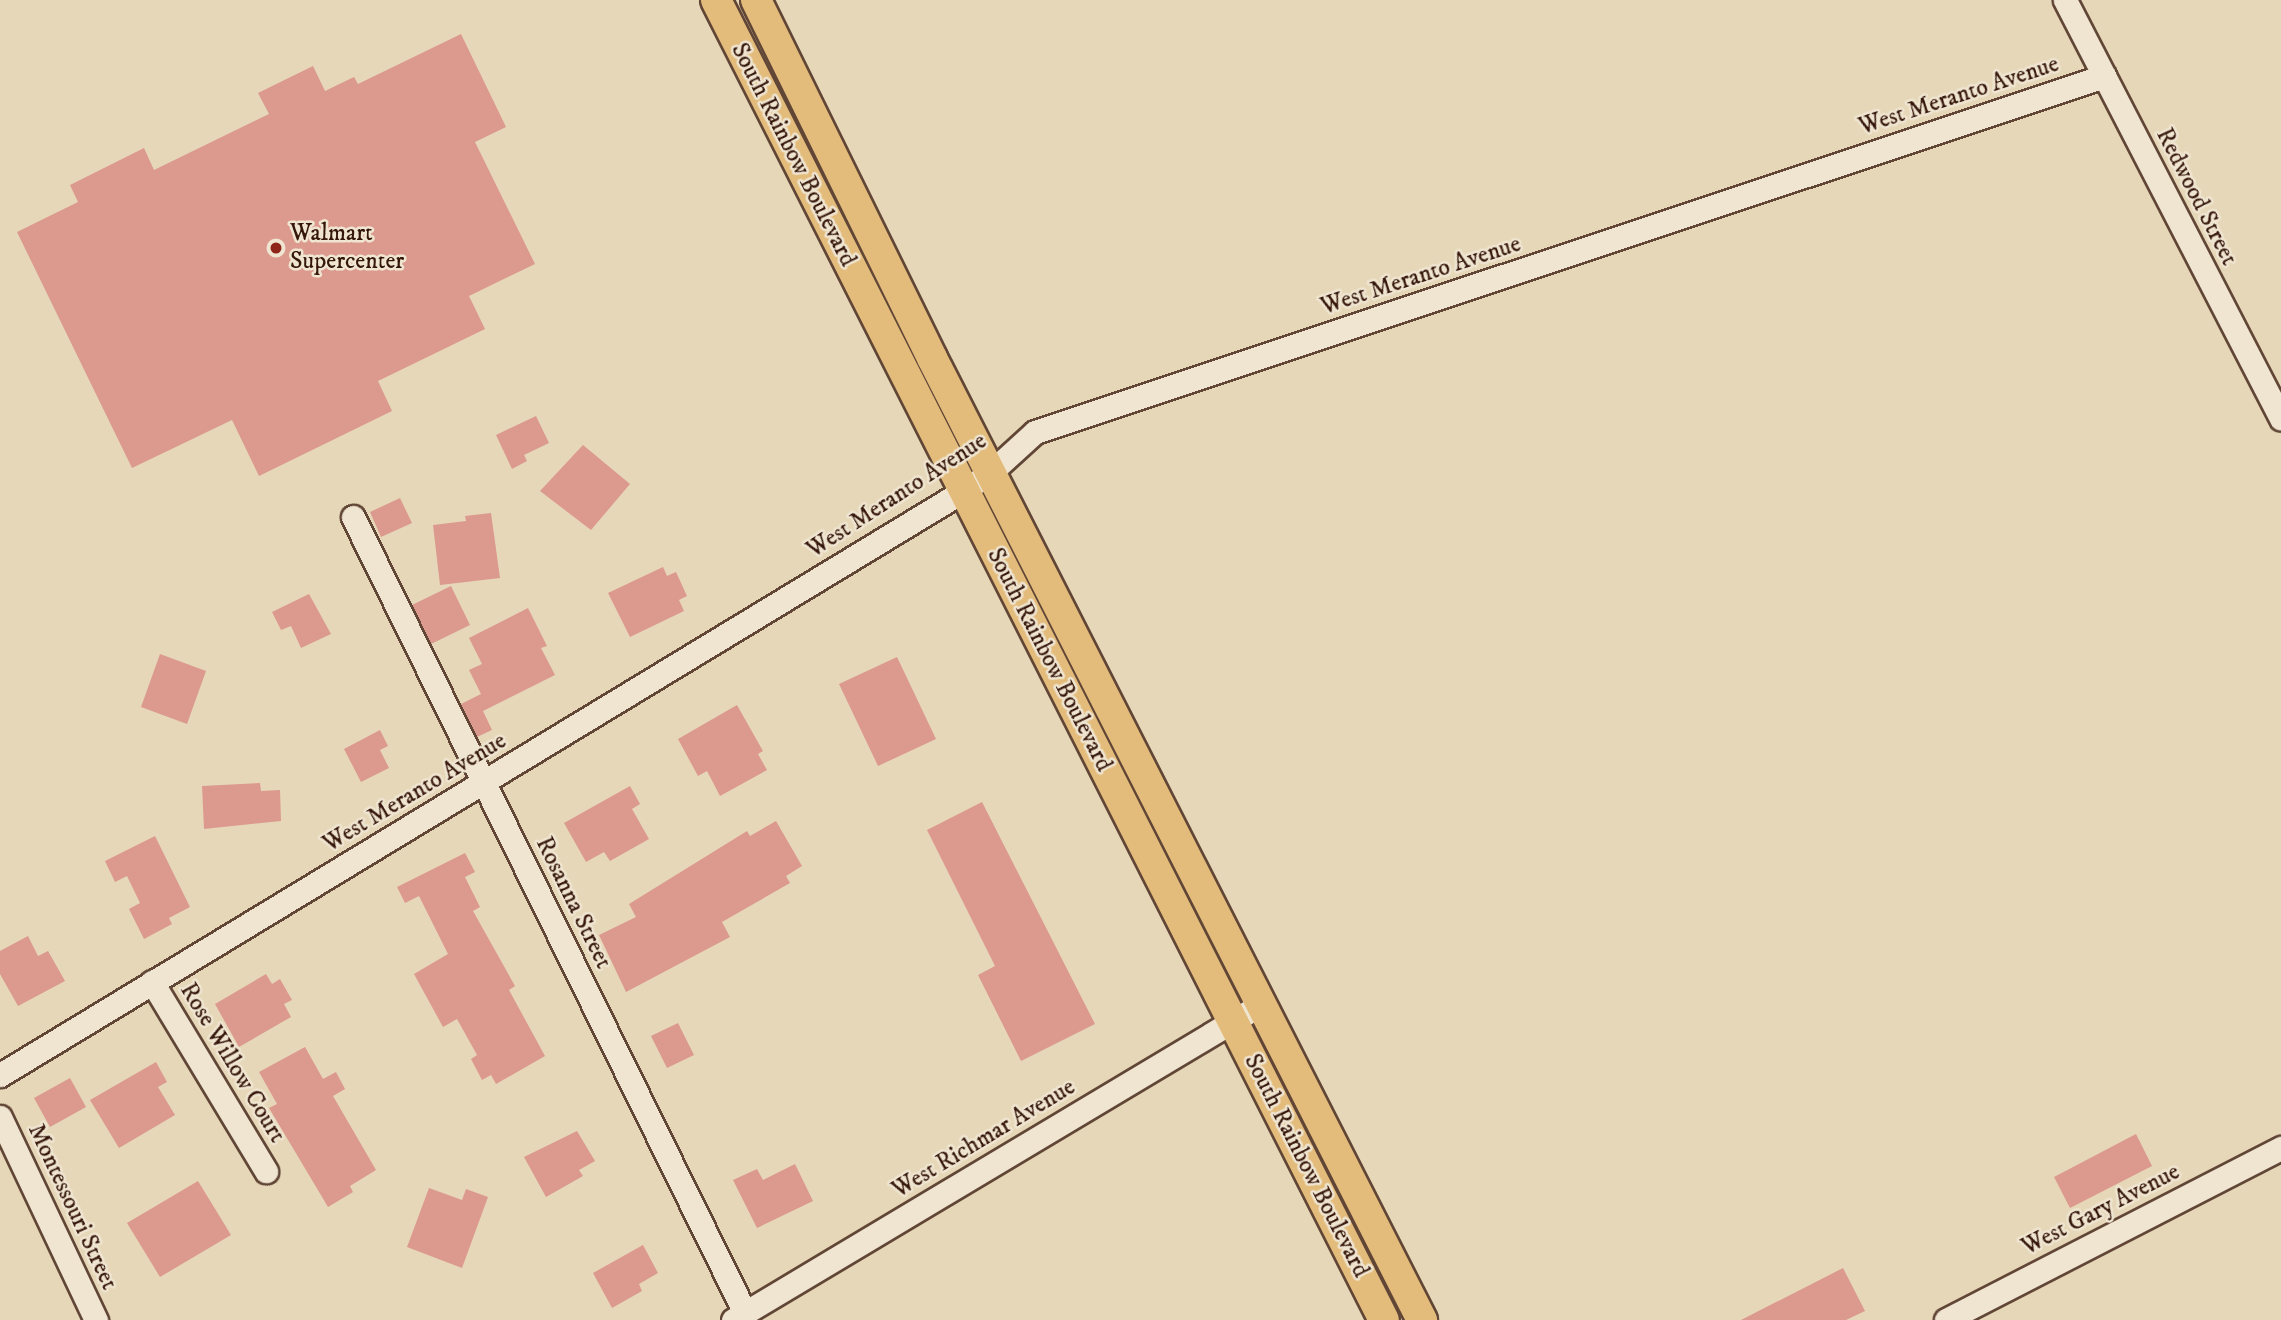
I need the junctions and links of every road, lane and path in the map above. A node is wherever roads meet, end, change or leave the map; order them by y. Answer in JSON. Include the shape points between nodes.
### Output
{"nodes":[{"id":1,"x":716,"y":0,"type":"edge"},
{"id":2,"x":756,"y":0,"type":"edge"},
{"id":3,"x":2065,"y":0,"type":"edge"},
{"id":4,"x":2104,"y":76,"type":"junction"},
{"id":5,"x":2281,"y":418,"type":"edge"},
{"id":6,"x":991,"y":472,"type":"junction"},
{"id":7,"x":964,"y":491,"type":"junction"},
{"id":8,"x":353,"y":517,"type":"dead end"},
{"id":9,"x":484,"y":782,"type":"junction"},
{"id":10,"x":152,"y":982,"type":"junction"},
{"id":11,"x":1263,"y":1003,"type":"junction"},
{"id":12,"x":1232,"y":1021,"type":"junction"},
{"id":13,"x":0,"y":1074,"type":"edge"},
{"id":14,"x":0,"y":1117,"type":"edge"},
{"id":15,"x":2281,"y":1147,"type":"edge"},
{"id":16,"x":265,"y":1171,"type":"dead end"},
{"id":17,"x":739,"y":1317,"type":"edge"},
{"id":18,"x":96,"y":1320,"type":"edge"},
{"id":19,"x":1384,"y":1320,"type":"edge"},
{"id":20,"x":1422,"y":1320,"type":"edge"},
{"id":21,"x":1946,"y":1320,"type":"edge"}],
"edges":[{"from":1,"to":7,"type":"main road","name":"South Rainbow Boulevard"},
{"from":2,"to":6,"type":"main road","name":"South Rainbow Boulevard"},
{"from":3,"to":4,"type":"street","name":"Redwood Street"},
{"from":4,"to":5,"type":"street","name":"Redwood Street"},
{"from":4,"to":6,"type":"street","name":"West Meranto Avenue","via":[[1035,432]]},
{"from":6,"to":7,"type":"street","name":"West Meranto Avenue"},
{"from":6,"to":11,"type":"main road","name":"South Rainbow Boulevard"},
{"from":7,"to":9,"type":"street","name":"West Meranto Avenue"},
{"from":7,"to":12,"type":"main road","name":"South Rainbow Boulevard"},
{"from":8,"to":9,"type":"street","name":"Rosanna Street"},
{"from":9,"to":10,"type":"street","name":"West Meranto Avenue"},
{"from":9,"to":17,"type":"street","name":"Rosanna Street"},
{"from":10,"to":13,"type":"street","name":"West Meranto Avenue"},
{"from":10,"to":16,"type":"street","name":"Rose Willow Court"},
{"from":11,"to":12,"type":"street","name":"West Richmar Avenue"},
{"from":11,"to":20,"type":"main road","name":"South Rainbow Boulevard"},
{"from":12,"to":17,"type":"street","name":"West Richmar Avenue"},
{"from":12,"to":19,"type":"main road","name":"South Rainbow Boulevard"},
{"from":14,"to":18,"type":"street","name":"Montessouri Street"},
{"from":15,"to":21,"type":"street","name":"West Gary Avenue"}]}
